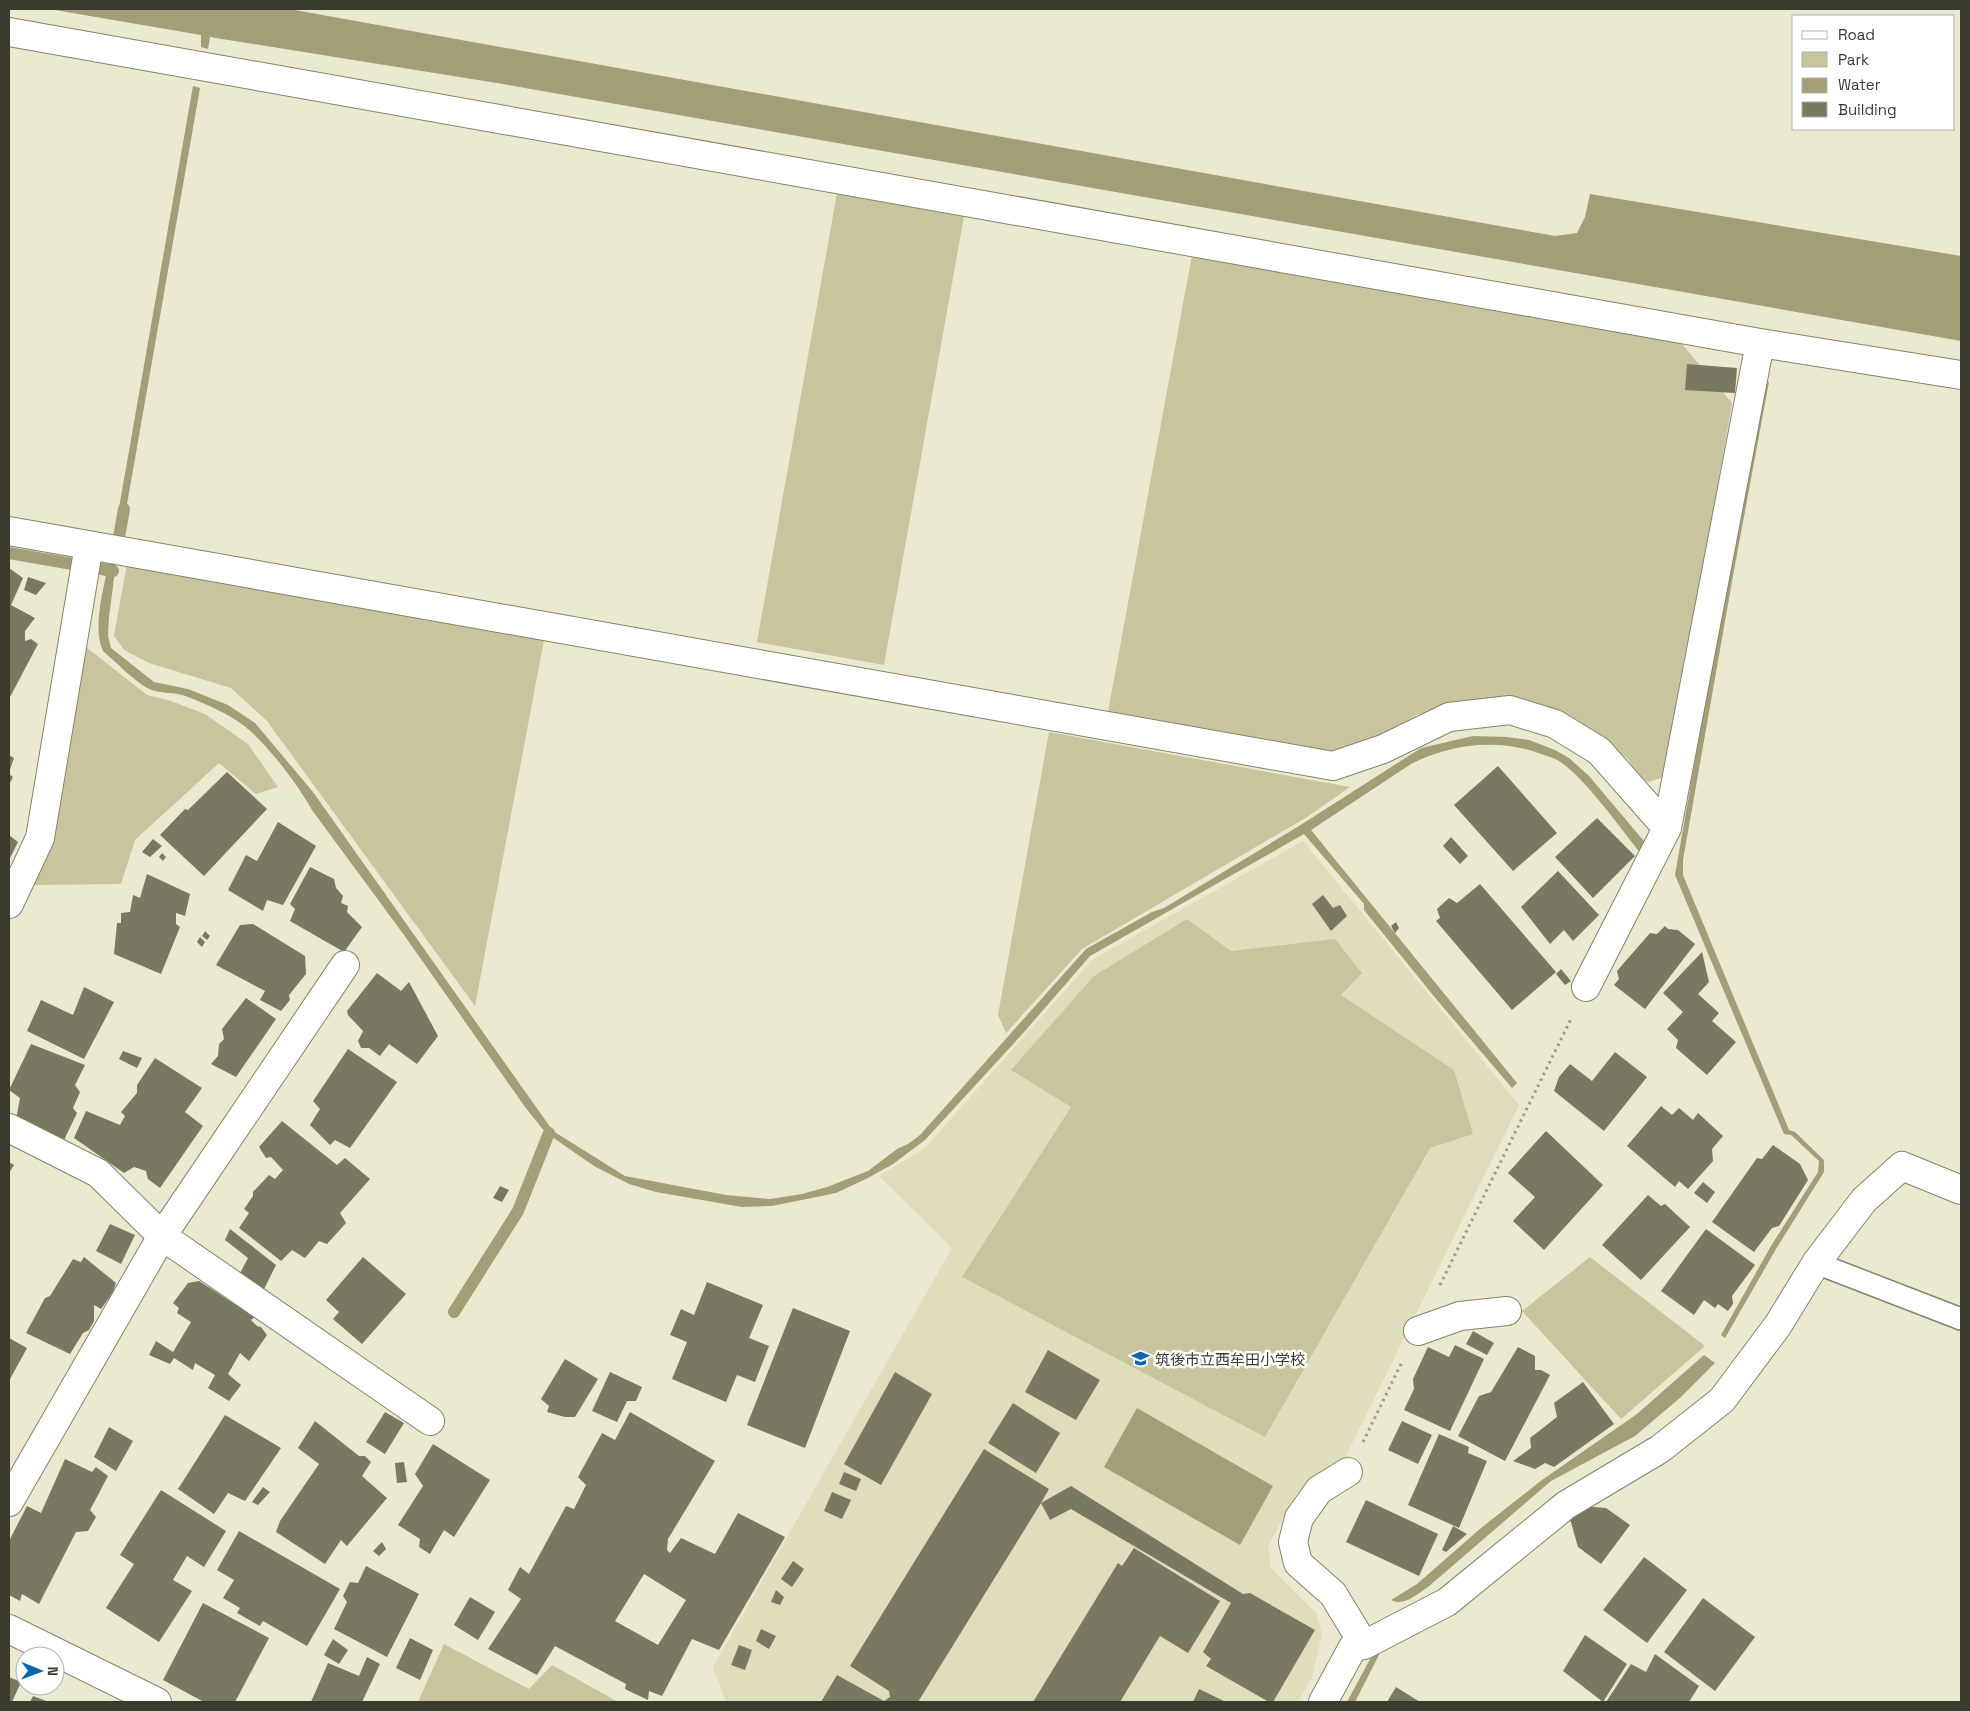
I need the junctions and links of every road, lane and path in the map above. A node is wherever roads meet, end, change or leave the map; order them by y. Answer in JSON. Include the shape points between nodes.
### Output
{"nodes":[{"id":1,"x":9,"y":32,"type":"edge"},
{"id":2,"x":1760,"y":343,"type":"junction"},
{"id":3,"x":1961,"y":375,"type":"edge"},
{"id":4,"x":9,"y":531,"type":"edge"},
{"id":5,"x":89,"y":545,"type":"junction"},
{"id":6,"x":1667,"y":828,"type":"junction"},
{"id":7,"x":9,"y":904,"type":"edge"},
{"id":8,"x":345,"y":965,"type":"dead end"},
{"id":9,"x":1586,"y":987,"type":"joint"},
{"id":10,"x":9,"y":1128,"type":"edge"},
{"id":11,"x":1961,"y":1190,"type":"edge"},
{"id":12,"x":162,"y":1236,"type":"junction"},
{"id":13,"x":1816,"y":1263,"type":"junction"},
{"id":14,"x":1507,"y":1312,"type":"dead end"},
{"id":15,"x":1961,"y":1319,"type":"edge"},
{"id":16,"x":1418,"y":1331,"type":"junction"},
{"id":17,"x":430,"y":1421,"type":"dead end"},
{"id":18,"x":1348,"y":1472,"type":"joint"},
{"id":19,"x":9,"y":1502,"type":"edge"},
{"id":20,"x":9,"y":1629,"type":"edge"},
{"id":21,"x":1364,"y":1645,"type":"junction"},
{"id":22,"x":157,"y":1702,"type":"edge"},
{"id":23,"x":1323,"y":1702,"type":"edge"}],
"edges":[{"from":1,"to":2,"type":"street"},
{"from":2,"to":3,"type":"street"},
{"from":2,"to":6,"type":"street"},
{"from":4,"to":5,"type":"street"},
{"from":5,"to":6,"type":"street","via":[[1333,766],[1383,749],[1449,717],[1510,710],[1555,724],[1599,751]]},
{"from":5,"to":7,"type":"street","via":[[40,838]]},
{"from":6,"to":9,"type":"street"},
{"from":8,"to":12,"type":"street"},
{"from":9,"to":16,"type":"path"},
{"from":10,"to":12,"type":"street","via":[[98,1173]]},
{"from":11,"to":13,"type":"street","via":[[1902,1166],[1864,1200]]},
{"from":12,"to":17,"type":"street"},
{"from":12,"to":19,"type":"street"},
{"from":13,"to":15,"type":"lane"},
{"from":13,"to":21,"type":"street","via":[[1778,1325],[1722,1400],[1660,1449],[1566,1505],[1447,1602]]},
{"from":14,"to":16,"type":"street","via":[[1460,1316]]},
{"from":16,"to":18,"type":"path"},
{"from":18,"to":21,"type":"street","via":[[1319,1490],[1299,1518],[1293,1542],[1298,1563],[1333,1594]]},
{"from":20,"to":22,"type":"street"},
{"from":21,"to":23,"type":"street","via":[[1353,1647]]}]}
